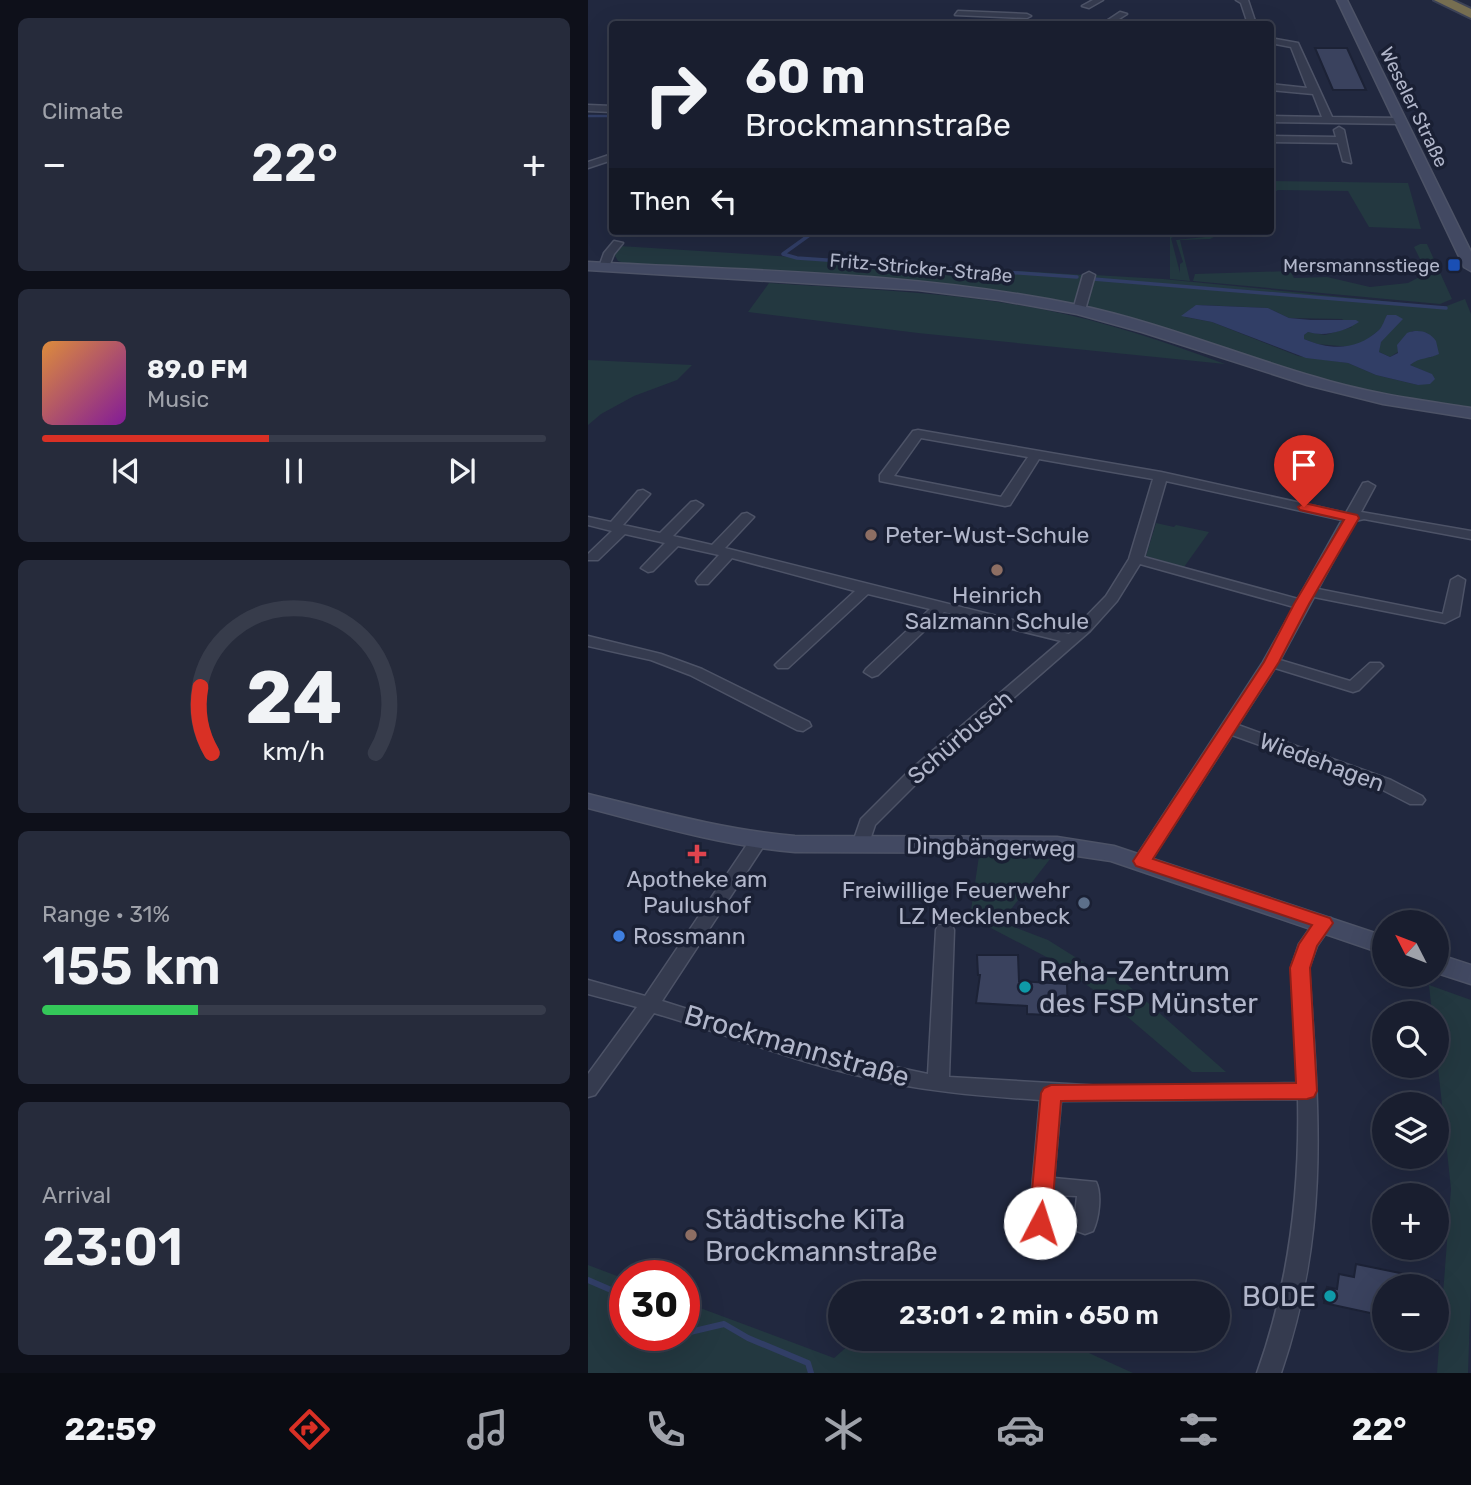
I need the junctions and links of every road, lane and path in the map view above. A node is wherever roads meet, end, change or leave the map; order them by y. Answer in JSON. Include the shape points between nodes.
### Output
{"nodes":[{"id":1,"x":1099,"y":0,"type":"edge"},
{"id":2,"x":1240,"y":0,"type":"edge"},
{"id":3,"x":1342,"y":0,"type":"edge"},
{"id":4,"x":1441,"y":0,"type":"edge"},
{"id":5,"x":968,"y":2,"type":"dead end"},
{"id":6,"x":1086,"y":6,"type":"dead end"},
{"id":7,"x":958,"y":13,"type":"junction"},
{"id":8,"x":1123,"y":14,"type":"dead end"},
{"id":9,"x":1471,"y":14,"type":"edge"},
{"id":10,"x":1027,"y":16,"type":"dead end"},
{"id":11,"x":953,"y":21,"type":"edge"},
{"id":12,"x":1111,"y":21,"type":"edge"},
{"id":13,"x":1251,"y":21,"type":"edge"},
{"id":14,"x":1274,"y":41,"type":"edge"},
{"id":15,"x":1274,"y":87,"type":"edge"},
{"id":16,"x":1315,"y":91,"type":"junction"},
{"id":17,"x":588,"y":108,"type":"edge"},
{"id":18,"x":609,"y":109,"type":"edge"},
{"id":19,"x":1274,"y":119,"type":"edge"},
{"id":20,"x":1332,"y":120,"type":"junction"},
{"id":21,"x":1400,"y":121,"type":"junction"},
{"id":22,"x":1274,"y":139,"type":"edge"},
{"id":23,"x":1342,"y":141,"type":"junction"},
{"id":24,"x":609,"y":158,"type":"edge"},
{"id":25,"x":1348,"y":161,"type":"dead end"},
{"id":26,"x":588,"y":165,"type":"edge"},
{"id":27,"x":1464,"y":239,"type":"edge"},
{"id":28,"x":618,"y":243,"type":"dead end"},
{"id":29,"x":596,"y":266,"type":"edge"},
{"id":30,"x":1471,"y":267,"type":"edge"},
{"id":31,"x":1088,"y":279,"type":"dead end"},
{"id":32,"x":1079,"y":310,"type":"junction"},
{"id":33,"x":1471,"y":413,"type":"edge"},
{"id":34,"x":1037,"y":454,"type":"junction"},
{"id":35,"x":1161,"y":476,"type":"junction"},
{"id":36,"x":1368,"y":486,"type":"dead end"},
{"id":37,"x":643,"y":494,"type":"dead end"},
{"id":38,"x":696,"y":505,"type":"dead end"},
{"id":39,"x":747,"y":517,"type":"dead end"},
{"id":40,"x":1352,"y":518,"type":"junction"},
{"id":41,"x":588,"y":522,"type":"edge"},
{"id":42,"x":618,"y":528,"type":"junction"},
{"id":43,"x":1471,"y":535,"type":"edge"},
{"id":44,"x":669,"y":540,"type":"junction"},
{"id":45,"x":722,"y":551,"type":"junction"},
{"id":46,"x":593,"y":557,"type":"dead end"},
{"id":47,"x":1136,"y":559,"type":"junction"},
{"id":48,"x":648,"y":568,"type":"dead end"},
{"id":49,"x":1458,"y":580,"type":"dead end"},
{"id":50,"x":703,"y":581,"type":"dead end"},
{"id":51,"x":865,"y":589,"type":"junction"},
{"id":52,"x":1305,"y":598,"type":"junction"},
{"id":53,"x":942,"y":606,"type":"junction"},
{"id":54,"x":1073,"y":639,"type":"junction"},
{"id":55,"x":588,"y":641,"type":"edge"},
{"id":56,"x":1271,"y":662,"type":"junction"},
{"id":57,"x":783,"y":665,"type":"dead end"},
{"id":58,"x":1375,"y":666,"type":"dead end"},
{"id":59,"x":872,"y":672,"type":"dead end"},
{"id":60,"x":803,"y":726,"type":"dead end"},
{"id":61,"x":1227,"y":727,"type":"junction"},
{"id":62,"x":1416,"y":800,"type":"dead end"},
{"id":63,"x":588,"y":801,"type":"edge"},
{"id":64,"x":758,"y":841,"type":"junction"},
{"id":65,"x":861,"y":845,"type":"junction"},
{"id":66,"x":1142,"y":861,"type":"junction"},
{"id":67,"x":1324,"y":923,"type":"junction"},
{"id":68,"x":945,"y":930,"type":"dead end"},
{"id":69,"x":1372,"y":941,"type":"edge"},
{"id":70,"x":1449,"y":967,"type":"edge"},
{"id":71,"x":1471,"y":975,"type":"edge"},
{"id":72,"x":588,"y":987,"type":"edge"},
{"id":73,"x":650,"y":1004,"type":"junction"},
{"id":74,"x":938,"y":1084,"type":"junction"},
{"id":75,"x":588,"y":1089,"type":"edge"},
{"id":76,"x":1307,"y":1091,"type":"junction"},
{"id":77,"x":1051,"y":1093,"type":"junction"},
{"id":78,"x":1043,"y":1185,"type":"junction"},
{"id":79,"x":1040,"y":1223,"type":"dead end"},
{"id":80,"x":1085,"y":1226,"type":"dead end"},
{"id":81,"x":1269,"y":1373,"type":"edge"}],
"edges":[{"from":1,"to":6,"type":"street"},
{"from":2,"to":13,"type":"street"},
{"from":3,"to":21,"type":"main road","name":"Weseler Straße"},
{"from":4,"to":9,"type":"highway"},
{"from":5,"to":7,"type":"street"},
{"from":7,"to":10,"type":"street"},
{"from":7,"to":11,"type":"street"},
{"from":8,"to":12,"type":"street"},
{"from":14,"to":16,"type":"street","via":[[1295,45]]},
{"from":15,"to":16,"type":"street"},
{"from":16,"to":20,"type":"street"},
{"from":17,"to":18,"type":"street"},
{"from":19,"to":20,"type":"street"},
{"from":20,"to":21,"type":"street"},
{"from":20,"to":23,"type":"street"},
{"from":21,"to":27,"type":"main road","name":"Weseler Straße"},
{"from":22,"to":23,"type":"street"},
{"from":23,"to":25,"type":"street"},
{"from":24,"to":26,"type":"street"},
{"from":27,"to":30,"type":"main road","name":"Weseler Straße"},
{"from":28,"to":29,"type":"street","name":"Fritz-Stricker-Straße"},
{"from":29,"to":32,"type":"main road","name":"Fritz-Stricker-Straße","via":[[951,289]]},
{"from":31,"to":32,"type":"street"},
{"from":32,"to":33,"type":"main road","name":"Fritz-Stricker-Straße","via":[[1313,382]]},
{"from":34,"to":34,"type":"street","via":[[918,434],[885,478],[1005,502]]},
{"from":34,"to":35,"type":"street"},
{"from":35,"to":40,"type":"street"},
{"from":35,"to":47,"type":"street","name":"Schürbusch"},
{"from":36,"to":40,"type":"street","name":"Wiedehagen"},
{"from":37,"to":42,"type":"street"},
{"from":38,"to":44,"type":"street"},
{"from":39,"to":45,"type":"street"},
{"from":40,"to":43,"type":"street","via":[[1364,515]]},
{"from":40,"to":52,"type":"street","name":"Wiedehagen"},
{"from":41,"to":42,"type":"street"},
{"from":42,"to":44,"type":"street"},
{"from":42,"to":46,"type":"street"},
{"from":44,"to":45,"type":"street"},
{"from":44,"to":48,"type":"street"},
{"from":45,"to":50,"type":"street"},
{"from":45,"to":51,"type":"street"},
{"from":47,"to":52,"type":"street"},
{"from":47,"to":54,"type":"street","name":"Schürbusch","via":[[1111,598]]},
{"from":49,"to":52,"type":"street","via":[[1452,616],[1445,619]]},
{"from":51,"to":53,"type":"street"},
{"from":51,"to":57,"type":"street"},
{"from":52,"to":56,"type":"street","name":"Wiedehagen"},
{"from":53,"to":54,"type":"street"},
{"from":53,"to":59,"type":"street"},
{"from":54,"to":65,"type":"street","name":"Schürbusch","via":[[915,775],[867,823]]},
{"from":55,"to":60,"type":"street","via":[[696,672]]},
{"from":56,"to":58,"type":"street","via":[[1353,687]]},
{"from":56,"to":61,"type":"street","name":"Wiedehagen"},
{"from":61,"to":62,"type":"street","name":"Wiedehagen","via":[[1385,784]]},
{"from":61,"to":66,"type":"street","name":"Wiedehagen"},
{"from":63,"to":64,"type":"main road","name":"Dingbängerweg"},
{"from":64,"to":65,"type":"main road","name":"Dingbängerweg"},
{"from":64,"to":73,"type":"street"},
{"from":65,"to":66,"type":"main road","name":"Dingbängerweg","via":[[1056,845]]},
{"from":66,"to":67,"type":"main road","name":"Dingbängerweg"},
{"from":67,"to":69,"type":"main road","name":"Dingbängerweg"},
{"from":67,"to":76,"type":"street","via":[[1308,944],[1300,968]]},
{"from":68,"to":74,"type":"street"},
{"from":70,"to":71,"type":"main road"},
{"from":72,"to":73,"type":"street","name":"Brockmannstraße"},
{"from":73,"to":74,"type":"street","name":"Brockmannstraße","via":[[844,1064]]},
{"from":73,"to":75,"type":"street"},
{"from":74,"to":77,"type":"street","name":"Brockmannstraße"},
{"from":76,"to":77,"type":"street","name":"Brockmannstraße"},
{"from":76,"to":81,"type":"street","via":[[1308,1183],[1294,1287]]},
{"from":77,"to":78,"type":"street"},
{"from":78,"to":79,"type":"street"},
{"from":78,"to":80,"type":"street","via":[[1088,1188]]}]}
